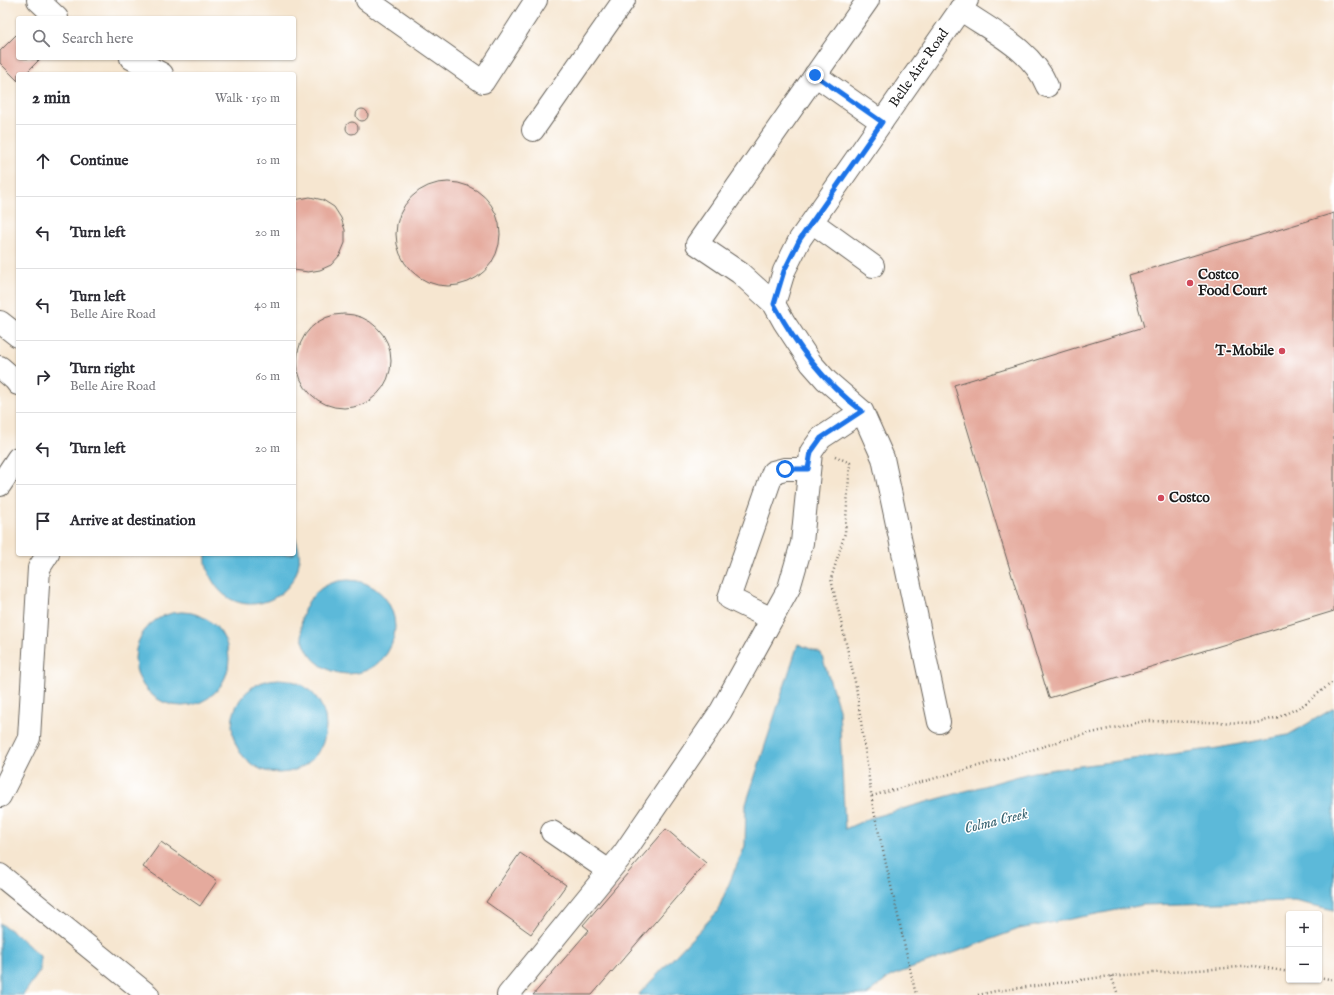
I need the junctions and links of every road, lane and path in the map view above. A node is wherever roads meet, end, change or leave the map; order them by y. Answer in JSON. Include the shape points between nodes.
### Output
{"nodes":[{"id":1,"x":38,"y":0,"type":"edge"},
{"id":2,"x":367,"y":0,"type":"edge"},
{"id":3,"x":536,"y":0,"type":"edge"},
{"id":4,"x":624,"y":0,"type":"edge"},
{"id":5,"x":868,"y":0,"type":"edge"},
{"id":6,"x":961,"y":5,"type":"edge"},
{"id":7,"x":55,"y":16,"type":"edge"},
{"id":8,"x":135,"y":60,"type":"edge"},
{"id":9,"x":158,"y":72,"type":"edge"},
{"id":10,"x":815,"y":75,"type":"junction"},
{"id":11,"x":1047,"y":86,"type":"dead end"},
{"id":12,"x":882,"y":122,"type":"junction"},
{"id":13,"x":533,"y":130,"type":"dead end"},
{"id":14,"x":812,"y":222,"type":"junction"},
{"id":15,"x":873,"y":266,"type":"dead end"},
{"id":16,"x":774,"y":304,"type":"junction"},
{"id":17,"x":0,"y":322,"type":"edge"},
{"id":18,"x":16,"y":334,"type":"edge"},
{"id":19,"x":0,"y":367,"type":"edge"},
{"id":20,"x":16,"y":381,"type":"edge"},
{"id":21,"x":862,"y":411,"type":"junction"},
{"id":22,"x":832,"y":454,"type":"dead end"},
{"id":23,"x":16,"y":461,"type":"edge"},
{"id":24,"x":808,"y":469,"type":"junction"},
{"id":25,"x":0,"y":485,"type":"edge"},
{"id":26,"x":47,"y":556,"type":"edge"},
{"id":27,"x":772,"y":619,"type":"junction"},
{"id":28,"x":1334,"y":682,"type":"edge"},
{"id":29,"x":939,"y":722,"type":"dead end"},
{"id":30,"x":0,"y":796,"type":"edge"},
{"id":31,"x":872,"y":796,"type":"junction"},
{"id":32,"x":552,"y":832,"type":"dead end"},
{"id":33,"x":609,"y":872,"type":"junction"},
{"id":34,"x":0,"y":875,"type":"edge"},
{"id":35,"x":1286,"y":971,"type":"edge"},
{"id":36,"x":1111,"y":976,"type":"junction"},
{"id":37,"x":1322,"y":978,"type":"edge"},
{"id":38,"x":1334,"y":980,"type":"edge"},
{"id":39,"x":1117,"y":992,"type":"dead end"},
{"id":40,"x":148,"y":995,"type":"edge"},
{"id":41,"x":508,"y":995,"type":"edge"},
{"id":42,"x":916,"y":995,"type":"edge"},
{"id":43,"x":978,"y":995,"type":"edge"}],
"edges":[{"from":1,"to":7,"type":"street"},
{"from":2,"to":3,"type":"street","via":[[483,82]]},
{"from":4,"to":13,"type":"street"},
{"from":5,"to":10,"type":"street"},
{"from":6,"to":11,"type":"street","via":[[1030,59]]},
{"from":6,"to":12,"type":"street","name":"Belle Aire Road"},
{"from":8,"to":9,"type":"street"},
{"from":10,"to":12,"type":"street"},
{"from":10,"to":16,"type":"street","via":[[697,244],[740,273]]},
{"from":12,"to":14,"type":"street","name":"Belle Aire Road"},
{"from":14,"to":15,"type":"street"},
{"from":14,"to":16,"type":"street","name":"Belle Aire Road","via":[[791,254],[781,277]]},
{"from":16,"to":21,"type":"street","via":[[811,363],[826,380]]},
{"from":17,"to":18,"type":"street"},
{"from":19,"to":20,"type":"street"},
{"from":21,"to":24,"type":"street","via":[[821,438],[811,452]]},
{"from":21,"to":29,"type":"street","via":[[883,458]]},
{"from":22,"to":31,"type":"path","via":[[850,463],[846,533],[831,579],[856,686]]},
{"from":23,"to":25,"type":"street"},
{"from":24,"to":27,"type":"street","via":[[802,543],[789,588]]},
{"from":24,"to":27,"type":"street","via":[[773,472],[729,598]]},
{"from":26,"to":30,"type":"street","via":[[39,568],[29,738]]},
{"from":27,"to":33,"type":"street","via":[[721,712]]},
{"from":28,"to":31,"type":"path","via":[[1302,706],[1279,717],[1256,723],[1144,721],[1074,737]]},
{"from":31,"to":42,"type":"path"},
{"from":32,"to":33,"type":"street"},
{"from":33,"to":41,"type":"street"},
{"from":34,"to":40,"type":"street"},
{"from":35,"to":36,"type":"path","via":[[1255,966]]},
{"from":36,"to":39,"type":"path"},
{"from":36,"to":43,"type":"path"},
{"from":37,"to":38,"type":"path"}]}
